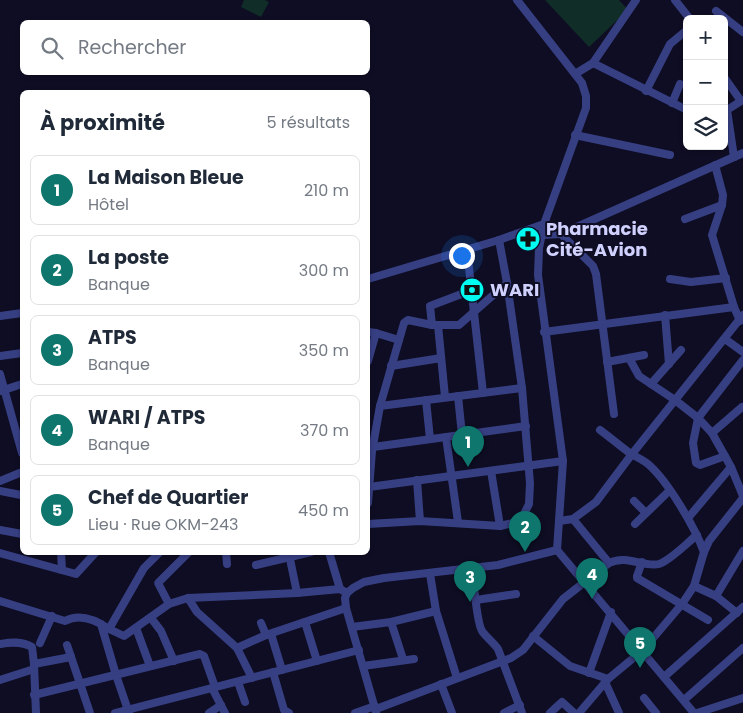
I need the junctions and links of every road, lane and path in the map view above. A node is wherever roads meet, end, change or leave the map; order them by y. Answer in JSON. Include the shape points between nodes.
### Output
{"nodes":[{"id":1,"x":517,"y":0,"type":"edge"},
{"id":2,"x":636,"y":0,"type":"edge"},
{"id":3,"x":675,"y":0,"type":"edge"},
{"id":4,"x":716,"y":11,"type":"dead end"},
{"id":5,"x":687,"y":15,"type":"edge"},
{"id":6,"x":743,"y":32,"type":"edge"},
{"id":7,"x":683,"y":33,"type":"edge"},
{"id":8,"x":593,"y":63,"type":"junction"},
{"id":9,"x":575,"y":74,"type":"junction"},
{"id":10,"x":728,"y":83,"type":"edge"},
{"id":11,"x":680,"y":84,"type":"dead end"},
{"id":12,"x":646,"y":91,"type":"junction"},
{"id":13,"x":672,"y":103,"type":"junction"},
{"id":14,"x":683,"y":108,"type":"edge"},
{"id":15,"x":728,"y":109,"type":"edge"},
{"id":16,"x":728,"y":132,"type":"edge"},
{"id":17,"x":575,"y":135,"type":"junction"},
{"id":18,"x":743,"y":153,"type":"edge"},
{"id":19,"x":670,"y":155,"type":"dead end"},
{"id":20,"x":734,"y":157,"type":"junction"},
{"id":21,"x":715,"y":165,"type":"junction"},
{"id":22,"x":722,"y":205,"type":"junction"},
{"id":23,"x":684,"y":219,"type":"dead end"},
{"id":24,"x":544,"y":224,"type":"junction"},
{"id":25,"x":542,"y":234,"type":"junction"},
{"id":26,"x":561,"y":234,"type":"junction"},
{"id":27,"x":499,"y":240,"type":"junction"},
{"id":28,"x":467,"y":250,"type":"junction"},
{"id":29,"x":370,"y":278,"type":"edge"},
{"id":30,"x":726,"y":278,"type":"junction"},
{"id":31,"x":670,"y":279,"type":"dead end"},
{"id":32,"x":507,"y":283,"type":"junction"},
{"id":33,"x":472,"y":290,"type":"junction"},
{"id":34,"x":734,"y":307,"type":"junction"},
{"id":35,"x":475,"y":312,"type":"junction"},
{"id":36,"x":20,"y":313,"type":"edge"},
{"id":37,"x":665,"y":315,"type":"junction"},
{"id":38,"x":0,"y":316,"type":"edge"},
{"id":39,"x":741,"y":318,"type":"edge"},
{"id":40,"x":603,"y":324,"type":"junction"},
{"id":41,"x":435,"y":325,"type":"junction"},
{"id":42,"x":372,"y":332,"type":"edge"},
{"id":43,"x":544,"y":332,"type":"junction"},
{"id":44,"x":725,"y":339,"type":"junction"},
{"id":45,"x":398,"y":340,"type":"junction"},
{"id":46,"x":370,"y":346,"type":"edge"},
{"id":47,"x":681,"y":350,"type":"dead end"},
{"id":48,"x":20,"y":352,"type":"edge"},
{"id":49,"x":743,"y":352,"type":"edge"},
{"id":50,"x":644,"y":355,"type":"dead end"},
{"id":51,"x":0,"y":356,"type":"edge"},
{"id":52,"x":441,"y":358,"type":"junction"},
{"id":53,"x":629,"y":358,"type":"junction"},
{"id":54,"x":743,"y":360,"type":"edge"},
{"id":55,"x":607,"y":362,"type":"junction"},
{"id":56,"x":668,"y":364,"type":"junction"},
{"id":57,"x":391,"y":366,"type":"junction"},
{"id":58,"x":0,"y":374,"type":"edge"},
{"id":59,"x":651,"y":384,"type":"junction"},
{"id":60,"x":20,"y":385,"type":"edge"},
{"id":61,"x":522,"y":388,"type":"junction"},
{"id":62,"x":2,"y":391,"type":"edge"},
{"id":63,"x":483,"y":393,"type":"junction"},
{"id":64,"x":458,"y":396,"type":"junction"},
{"id":65,"x":445,"y":397,"type":"junction"},
{"id":66,"x":426,"y":400,"type":"junction"},
{"id":67,"x":675,"y":400,"type":"junction"},
{"id":68,"x":380,"y":406,"type":"junction"},
{"id":69,"x":742,"y":407,"type":"edge"},
{"id":70,"x":614,"y":414,"type":"dead end"},
{"id":71,"x":698,"y":418,"type":"junction"},
{"id":72,"x":526,"y":426,"type":"junction"},
{"id":73,"x":600,"y":430,"type":"dead end"},
{"id":74,"x":712,"y":432,"type":"junction"},
{"id":75,"x":462,"y":434,"type":"junction"},
{"id":76,"x":446,"y":437,"type":"junction"},
{"id":77,"x":430,"y":439,"type":"junction"},
{"id":78,"x":20,"y":447,"type":"edge"},
{"id":79,"x":371,"y":449,"type":"edge"},
{"id":80,"x":632,"y":454,"type":"junction"},
{"id":81,"x":725,"y":456,"type":"junction"},
{"id":82,"x":563,"y":461,"type":"junction"},
{"id":83,"x":529,"y":465,"type":"junction"},
{"id":84,"x":370,"y":467,"type":"edge"},
{"id":85,"x":731,"y":467,"type":"junction"},
{"id":86,"x":492,"y":471,"type":"junction"},
{"id":87,"x":20,"y":473,"type":"edge"},
{"id":88,"x":452,"y":475,"type":"junction"},
{"id":89,"x":417,"y":480,"type":"junction"},
{"id":90,"x":0,"y":481,"type":"edge"},
{"id":91,"x":370,"y":485,"type":"edge"},
{"id":92,"x":0,"y":491,"type":"edge"},
{"id":93,"x":669,"y":491,"type":"junction"},
{"id":94,"x":20,"y":495,"type":"edge"},
{"id":95,"x":743,"y":497,"type":"edge"},
{"id":96,"x":634,"y":501,"type":"dead end"},
{"id":97,"x":737,"y":505,"type":"junction"},
{"id":98,"x":743,"y":512,"type":"edge"},
{"id":99,"x":646,"y":513,"type":"junction"},
{"id":100,"x":688,"y":518,"type":"junction"},
{"id":101,"x":573,"y":519,"type":"junction"},
{"id":102,"x":420,"y":521,"type":"junction"},
{"id":103,"x":559,"y":521,"type":"junction"},
{"id":104,"x":458,"y":522,"type":"junction"},
{"id":105,"x":370,"y":524,"type":"edge"},
{"id":106,"x":635,"y":524,"type":"dead end"},
{"id":107,"x":500,"y":526,"type":"junction"},
{"id":108,"x":0,"y":530,"type":"edge"},
{"id":109,"x":20,"y":534,"type":"edge"},
{"id":110,"x":697,"y":535,"type":"junction"},
{"id":111,"x":557,"y":550,"type":"junction"},
{"id":112,"x":743,"y":551,"type":"edge"},
{"id":113,"x":704,"y":552,"type":"junction"},
{"id":114,"x":0,"y":553,"type":"edge"},
{"id":115,"x":61,"y":555,"type":"edge"},
{"id":116,"x":93,"y":555,"type":"edge"},
{"id":117,"x":157,"y":555,"type":"edge"},
{"id":118,"x":186,"y":555,"type":"edge"},
{"id":119,"x":226,"y":555,"type":"edge"},
{"id":120,"x":300,"y":555,"type":"edge"},
{"id":121,"x":330,"y":555,"type":"edge"},
{"id":122,"x":290,"y":558,"type":"junction"},
{"id":123,"x":642,"y":562,"type":"junction"},
{"id":124,"x":609,"y":563,"type":"junction"},
{"id":125,"x":227,"y":564,"type":"dead end"},
{"id":126,"x":256,"y":565,"type":"dead end"},
{"id":127,"x":472,"y":567,"type":"junction"},
{"id":128,"x":62,"y":570,"type":"junction"},
{"id":129,"x":430,"y":574,"type":"junction"},
{"id":130,"x":583,"y":582,"type":"junction"},
{"id":131,"x":694,"y":586,"type":"junction"},
{"id":132,"x":343,"y":591,"type":"junction"},
{"id":133,"x":297,"y":593,"type":"junction"},
{"id":134,"x":516,"y":594,"type":"dead end"},
{"id":135,"x":716,"y":596,"type":"junction"},
{"id":136,"x":188,"y":598,"type":"junction"},
{"id":137,"x":0,"y":600,"type":"edge"},
{"id":138,"x":476,"y":600,"type":"junction"},
{"id":139,"x":169,"y":604,"type":"junction"},
{"id":140,"x":682,"y":604,"type":"junction"},
{"id":141,"x":346,"y":608,"type":"junction"},
{"id":142,"x":740,"y":610,"type":"edge"},
{"id":143,"x":436,"y":611,"type":"junction"},
{"id":144,"x":611,"y":612,"type":"junction"},
{"id":145,"x":52,"y":616,"type":"junction"},
{"id":146,"x":151,"y":618,"type":"junction"},
{"id":147,"x":708,"y":620,"type":"dead end"},
{"id":148,"x":305,"y":622,"type":"junction"},
{"id":149,"x":390,"y":622,"type":"junction"},
{"id":150,"x":261,"y":623,"type":"dead end"},
{"id":151,"x":101,"y":624,"type":"junction"},
{"id":152,"x":352,"y":626,"type":"junction"},
{"id":153,"x":136,"y":628,"type":"junction"},
{"id":154,"x":109,"y":629,"type":"junction"},
{"id":155,"x":268,"y":635,"type":"junction"},
{"id":156,"x":533,"y":636,"type":"junction"},
{"id":157,"x":40,"y":643,"type":"dead end"},
{"id":158,"x":0,"y":644,"type":"edge"},
{"id":159,"x":67,"y":645,"type":"dead end"},
{"id":160,"x":237,"y":648,"type":"junction"},
{"id":161,"x":743,"y":648,"type":"edge"},
{"id":162,"x":359,"y":650,"type":"junction"},
{"id":163,"x":643,"y":650,"type":"junction"},
{"id":164,"x":72,"y":657,"type":"junction"},
{"id":165,"x":414,"y":659,"type":"dead end"},
{"id":166,"x":404,"y":660,"type":"junction"},
{"id":167,"x":174,"y":661,"type":"junction"},
{"id":168,"x":317,"y":661,"type":"junction"},
{"id":169,"x":501,"y":661,"type":"junction"},
{"id":170,"x":150,"y":666,"type":"junction"},
{"id":171,"x":363,"y":666,"type":"junction"},
{"id":172,"x":34,"y":667,"type":"junction"},
{"id":173,"x":282,"y":670,"type":"junction"},
{"id":174,"x":273,"y":672,"type":"junction"},
{"id":175,"x":589,"y":673,"type":"junction"},
{"id":176,"x":116,"y":675,"type":"junction"},
{"id":177,"x":664,"y":677,"type":"junction"},
{"id":178,"x":252,"y":678,"type":"junction"},
{"id":179,"x":457,"y":678,"type":"junction"},
{"id":180,"x":0,"y":680,"type":"edge"},
{"id":181,"x":606,"y":681,"type":"junction"},
{"id":182,"x":238,"y":682,"type":"junction"},
{"id":183,"x":82,"y":684,"type":"junction"},
{"id":184,"x":441,"y":684,"type":"junction"},
{"id":185,"x":214,"y":688,"type":"junction"},
{"id":186,"x":34,"y":695,"type":"junction"},
{"id":187,"x":644,"y":698,"type":"dead end"},
{"id":188,"x":743,"y":698,"type":"edge"},
{"id":189,"x":684,"y":700,"type":"junction"},
{"id":190,"x":244,"y":702,"type":"dead end"},
{"id":191,"x":221,"y":706,"type":"junction"},
{"id":192,"x":376,"y":709,"type":"edge"},
{"id":193,"x":521,"y":709,"type":"edge"},
{"id":194,"x":128,"y":712,"type":"edge"},
{"id":195,"x":34,"y":713,"type":"edge"},
{"id":196,"x":90,"y":713,"type":"edge"},
{"id":197,"x":115,"y":713,"type":"edge"},
{"id":198,"x":209,"y":713,"type":"edge"},
{"id":199,"x":225,"y":713,"type":"edge"},
{"id":200,"x":289,"y":713,"type":"edge"},
{"id":201,"x":354,"y":713,"type":"edge"},
{"id":202,"x":452,"y":713,"type":"edge"},
{"id":203,"x":504,"y":713,"type":"edge"},
{"id":204,"x":550,"y":713,"type":"edge"},
{"id":205,"x":574,"y":713,"type":"edge"},
{"id":206,"x":579,"y":713,"type":"edge"},
{"id":207,"x":619,"y":713,"type":"edge"},
{"id":208,"x":656,"y":713,"type":"edge"},
{"id":209,"x":696,"y":713,"type":"edge"}],
"edges":[{"from":1,"to":9,"type":"street"},
{"from":2,"to":8,"type":"street"},
{"from":3,"to":5,"type":"street"},
{"from":4,"to":6,"type":"street"},
{"from":7,"to":12,"type":"street","via":[[670,44]]},
{"from":8,"to":9,"type":"street"},
{"from":8,"to":12,"type":"street"},
{"from":9,"to":17,"type":"street","via":[[586,96],[586,108]]},
{"from":10,"to":15,"type":"street","via":[[741,101]]},
{"from":11,"to":13,"type":"street"},
{"from":12,"to":13,"type":"street"},
{"from":13,"to":14,"type":"street"},
{"from":16,"to":20,"type":"street"},
{"from":17,"to":19,"type":"street"},
{"from":17,"to":24,"type":"street"},
{"from":18,"to":20,"type":"street"},
{"from":20,"to":21,"type":"street"},
{"from":21,"to":22,"type":"street","via":[[723,195]]},
{"from":21,"to":26,"type":"street"},
{"from":22,"to":23,"type":"street"},
{"from":22,"to":30,"type":"street","via":[[712,235]]},
{"from":24,"to":25,"type":"street"},
{"from":24,"to":27,"type":"street"},
{"from":25,"to":26,"type":"street"},
{"from":25,"to":43,"type":"street","via":[[538,275]]},
{"from":26,"to":40,"type":"street","via":[[593,266]]},
{"from":27,"to":28,"type":"street"},
{"from":27,"to":32,"type":"street"},
{"from":28,"to":29,"type":"street"},
{"from":28,"to":33,"type":"street"},
{"from":30,"to":31,"type":"street","via":[[691,282]]},
{"from":30,"to":34,"type":"street"},
{"from":32,"to":35,"type":"street"},
{"from":32,"to":61,"type":"street"},
{"from":33,"to":35,"type":"street"},
{"from":33,"to":41,"type":"street","via":[[430,306]]},
{"from":34,"to":37,"type":"street"},
{"from":34,"to":39,"type":"street"},
{"from":35,"to":41,"type":"street","via":[[463,324]]},
{"from":35,"to":63,"type":"street"},
{"from":36,"to":38,"type":"street"},
{"from":37,"to":40,"type":"street"},
{"from":37,"to":56,"type":"street"},
{"from":39,"to":44,"type":"street"},
{"from":40,"to":43,"type":"street"},
{"from":40,"to":55,"type":"street"},
{"from":41,"to":45,"type":"street","via":[[408,320]]},
{"from":41,"to":52,"type":"street"},
{"from":42,"to":45,"type":"street"},
{"from":42,"to":46,"type":"street"},
{"from":43,"to":82,"type":"street"},
{"from":44,"to":49,"type":"street"},
{"from":44,"to":67,"type":"street"},
{"from":45,"to":57,"type":"street"},
{"from":47,"to":56,"type":"street"},
{"from":48,"to":51,"type":"street"},
{"from":50,"to":53,"type":"street"},
{"from":52,"to":57,"type":"street"},
{"from":52,"to":65,"type":"street"},
{"from":53,"to":55,"type":"street"},
{"from":53,"to":59,"type":"street","via":[[636,373]]},
{"from":54,"to":71,"type":"street"},
{"from":55,"to":70,"type":"street"},
{"from":56,"to":59,"type":"street"},
{"from":57,"to":68,"type":"street"},
{"from":58,"to":62,"type":"street"},
{"from":59,"to":67,"type":"street"},
{"from":60,"to":62,"type":"street"},
{"from":61,"to":63,"type":"street"},
{"from":61,"to":72,"type":"street"},
{"from":62,"to":78,"type":"street"},
{"from":63,"to":64,"type":"street"},
{"from":64,"to":65,"type":"street"},
{"from":64,"to":75,"type":"street"},
{"from":65,"to":66,"type":"street"},
{"from":66,"to":68,"type":"street"},
{"from":66,"to":77,"type":"street"},
{"from":67,"to":71,"type":"street"},
{"from":67,"to":80,"type":"street"},
{"from":68,"to":79,"type":"street"},
{"from":69,"to":74,"type":"street"},
{"from":71,"to":74,"type":"street"},
{"from":71,"to":81,"type":"street","via":[[693,443],[696,463],[700,466]]},
{"from":72,"to":75,"type":"street"},
{"from":72,"to":83,"type":"street"},
{"from":73,"to":80,"type":"street"},
{"from":74,"to":81,"type":"street"},
{"from":75,"to":76,"type":"street"},
{"from":76,"to":77,"type":"street"},
{"from":76,"to":88,"type":"street"},
{"from":77,"to":79,"type":"street"},
{"from":79,"to":84,"type":"street"},
{"from":80,"to":93,"type":"street","via":[[650,466]]},
{"from":80,"to":101,"type":"street","via":[[596,502]]},
{"from":81,"to":85,"type":"street"},
{"from":82,"to":83,"type":"street"},
{"from":82,"to":103,"type":"street"},
{"from":83,"to":86,"type":"street"},
{"from":83,"to":107,"type":"street","via":[[529,504],[523,516],[514,523]]},
{"from":85,"to":95,"type":"street"},
{"from":85,"to":100,"type":"street"},
{"from":86,"to":88,"type":"street"},
{"from":86,"to":107,"type":"street"},
{"from":87,"to":90,"type":"street"},
{"from":88,"to":89,"type":"street"},
{"from":88,"to":104,"type":"street"},
{"from":89,"to":91,"type":"street"},
{"from":89,"to":102,"type":"street"},
{"from":92,"to":94,"type":"street"},
{"from":93,"to":99,"type":"street"},
{"from":93,"to":100,"type":"street"},
{"from":95,"to":97,"type":"street"},
{"from":96,"to":99,"type":"street"},
{"from":97,"to":98,"type":"street"},
{"from":97,"to":113,"type":"street","via":[[713,534]]},
{"from":99,"to":106,"type":"street"},
{"from":100,"to":110,"type":"street"},
{"from":101,"to":103,"type":"street"},
{"from":101,"to":124,"type":"street"},
{"from":102,"to":104,"type":"street"},
{"from":102,"to":105,"type":"street"},
{"from":103,"to":111,"type":"street"},
{"from":104,"to":107,"type":"street"},
{"from":108,"to":109,"type":"street"},
{"from":110,"to":113,"type":"street"},
{"from":110,"to":123,"type":"street","via":[[662,563]]},
{"from":111,"to":127,"type":"street","via":[[498,565]]},
{"from":111,"to":130,"type":"street"},
{"from":112,"to":135,"type":"street"},
{"from":113,"to":131,"type":"street"},
{"from":114,"to":128,"type":"street"},
{"from":115,"to":128,"type":"street"},
{"from":116,"to":128,"type":"street","via":[[76,574]]},
{"from":117,"to":154,"type":"street","via":[[144,568]]},
{"from":118,"to":139,"type":"street","via":[[158,582]]},
{"from":119,"to":125,"type":"street"},
{"from":120,"to":122,"type":"street"},
{"from":121,"to":132,"type":"street"},
{"from":122,"to":126,"type":"street"},
{"from":122,"to":133,"type":"street"},
{"from":123,"to":124,"type":"street","via":[[618,559]]},
{"from":123,"to":140,"type":"street","via":[[637,578]]},
{"from":124,"to":130,"type":"street"},
{"from":127,"to":129,"type":"street"},
{"from":127,"to":138,"type":"street"},
{"from":129,"to":132,"type":"street","via":[[384,578]]},
{"from":129,"to":143,"type":"street"},
{"from":130,"to":144,"type":"street"},
{"from":130,"to":156,"type":"street","via":[[562,599]]},
{"from":131,"to":135,"type":"street"},
{"from":131,"to":140,"type":"street"},
{"from":132,"to":133,"type":"street"},
{"from":132,"to":141,"type":"street"},
{"from":133,"to":136,"type":"street"},
{"from":134,"to":138,"type":"street"},
{"from":135,"to":142,"type":"street"},
{"from":136,"to":139,"type":"street"},
{"from":136,"to":160,"type":"street","via":[[197,612]]},
{"from":137,"to":145,"type":"street"},
{"from":138,"to":169,"type":"street","via":[[479,623],[498,649]]},
{"from":139,"to":146,"type":"street"},
{"from":140,"to":147,"type":"street"},
{"from":140,"to":163,"type":"street"},
{"from":141,"to":148,"type":"street"},
{"from":141,"to":152,"type":"street"},
{"from":142,"to":177,"type":"street"},
{"from":143,"to":149,"type":"street"},
{"from":143,"to":179,"type":"street"},
{"from":144,"to":163,"type":"street"},
{"from":144,"to":175,"type":"street"},
{"from":145,"to":151,"type":"street","via":[[65,621],[73,617],[84,618]]},
{"from":145,"to":157,"type":"street"},
{"from":146,"to":153,"type":"street"},
{"from":146,"to":167,"type":"street","via":[[161,631]]},
{"from":148,"to":155,"type":"street"},
{"from":148,"to":168,"type":"street"},
{"from":149,"to":152,"type":"street"},
{"from":149,"to":166,"type":"street"},
{"from":150,"to":155,"type":"street"},
{"from":151,"to":154,"type":"street"},
{"from":151,"to":176,"type":"street"},
{"from":152,"to":162,"type":"street"},
{"from":153,"to":154,"type":"street","via":[[124,636]]},
{"from":153,"to":170,"type":"street"},
{"from":155,"to":160,"type":"street"},
{"from":155,"to":173,"type":"street"},
{"from":156,"to":169,"type":"street","via":[[523,650]]},
{"from":156,"to":175,"type":"street","via":[[570,666]]},
{"from":158,"to":172,"type":"street","via":[[28,644],[32,647]]},
{"from":159,"to":164,"type":"street"},
{"from":160,"to":178,"type":"street"},
{"from":161,"to":189,"type":"street"},
{"from":162,"to":168,"type":"street"},
{"from":162,"to":171,"type":"street"},
{"from":163,"to":177,"type":"street"},
{"from":163,"to":181,"type":"street"},
{"from":164,"to":172,"type":"street"},
{"from":164,"to":183,"type":"street"},
{"from":165,"to":166,"type":"street"},
{"from":166,"to":171,"type":"street"},
{"from":167,"to":170,"type":"street"},
{"from":167,"to":185,"type":"street","via":[[202,654]]},
{"from":168,"to":173,"type":"street"},
{"from":169,"to":179,"type":"street"},
{"from":169,"to":193,"type":"street"},
{"from":170,"to":176,"type":"street"},
{"from":171,"to":192,"type":"street"},
{"from":172,"to":180,"type":"street"},
{"from":172,"to":186,"type":"street"},
{"from":173,"to":174,"type":"street"},
{"from":174,"to":178,"type":"street"},
{"from":174,"to":200,"type":"street","via":[[284,710]]},
{"from":175,"to":181,"type":"street"},
{"from":176,"to":183,"type":"street"},
{"from":176,"to":194,"type":"street"},
{"from":177,"to":189,"type":"street"},
{"from":178,"to":182,"type":"street"},
{"from":179,"to":184,"type":"street"},
{"from":181,"to":206,"type":"street"},
{"from":181,"to":207,"type":"street"},
{"from":182,"to":185,"type":"street"},
{"from":182,"to":190,"type":"street"},
{"from":183,"to":186,"type":"street"},
{"from":183,"to":196,"type":"street"},
{"from":184,"to":192,"type":"street"},
{"from":184,"to":202,"type":"street"},
{"from":185,"to":191,"type":"street"},
{"from":185,"to":194,"type":"street"},
{"from":186,"to":195,"type":"street"},
{"from":187,"to":208,"type":"street"},
{"from":188,"to":209,"type":"street"},
{"from":189,"to":209,"type":"street"},
{"from":191,"to":198,"type":"street"},
{"from":191,"to":199,"type":"street"},
{"from":192,"to":201,"type":"street"},
{"from":193,"to":203,"type":"street"},
{"from":194,"to":197,"type":"street"},
{"from":204,"to":205,"type":"street","via":[[562,702]]}]}
